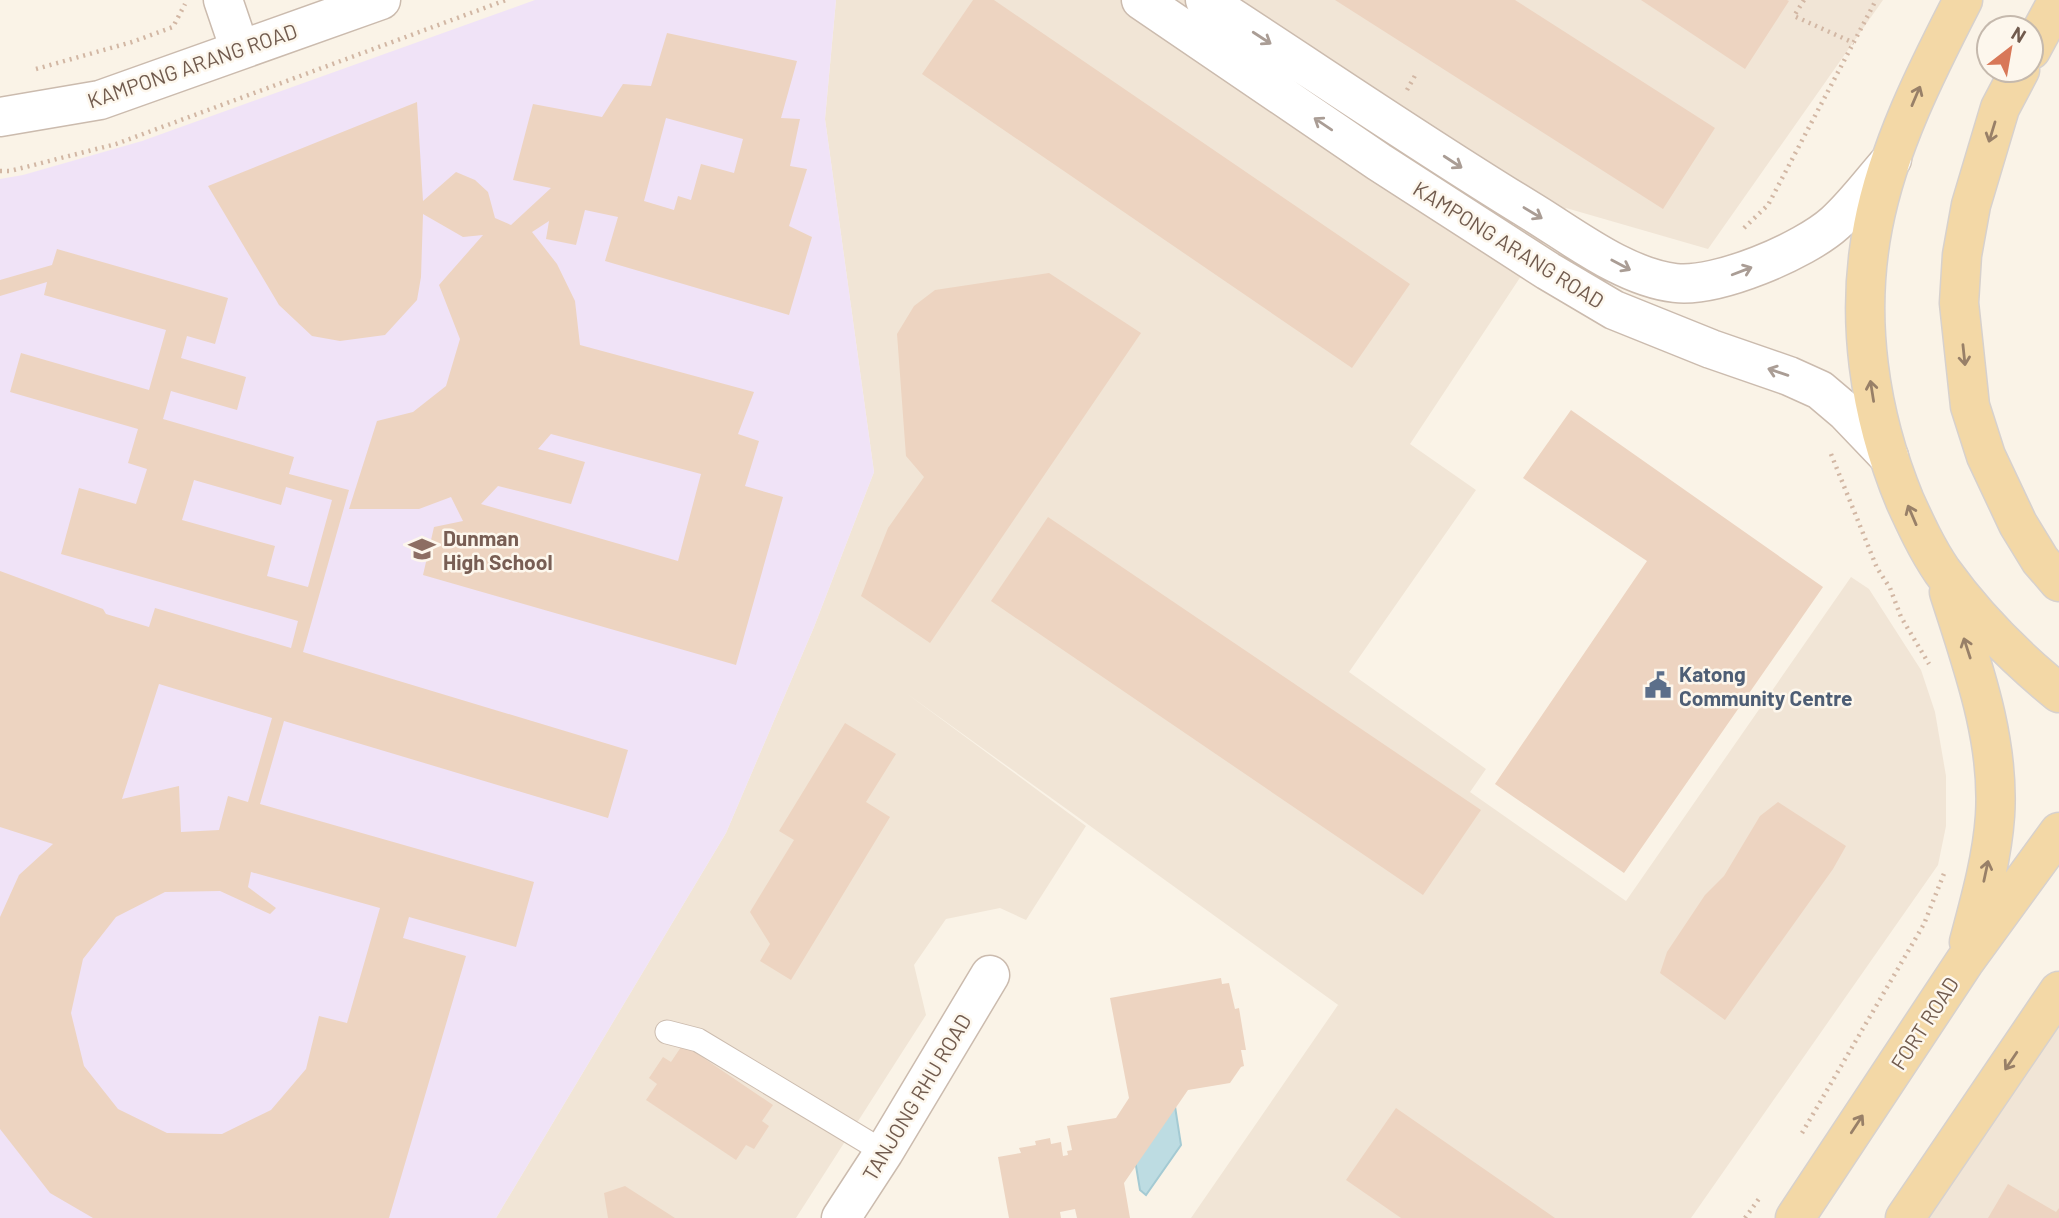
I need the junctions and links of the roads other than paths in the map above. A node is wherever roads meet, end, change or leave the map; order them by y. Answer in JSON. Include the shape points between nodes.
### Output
{"nodes":[{"id":1,"x":223,"y":0,"type":"edge"},
{"id":2,"x":381,"y":0,"type":"edge"},
{"id":3,"x":1141,"y":0,"type":"edge"},
{"id":4,"x":1205,"y":0,"type":"edge"},
{"id":5,"x":1963,"y":0,"type":"edge"},
{"id":6,"x":2058,"y":0,"type":"edge"},
{"id":7,"x":2045,"y":24,"type":"edge"},
{"id":8,"x":240,"y":50,"type":"junction"},
{"id":9,"x":2013,"y":84,"type":"edge"},
{"id":10,"x":0,"y":117,"type":"edge"},
{"id":11,"x":1892,"y":159,"type":"junction"},
{"id":12,"x":1889,"y":457,"type":"junction"},
{"id":13,"x":1942,"y":571,"type":"junction"},
{"id":14,"x":2059,"y":582,"type":"edge"},
{"id":15,"x":2059,"y":693,"type":"edge"},
{"id":16,"x":2059,"y":832,"type":"edge"},
{"id":17,"x":1965,"y":961,"type":"junction"},
{"id":18,"x":990,"y":975,"type":"dead end"},
{"id":19,"x":2056,"y":998,"type":"edge"},
{"id":20,"x":667,"y":1032,"type":"dead end"},
{"id":21,"x":884,"y":1152,"type":"junction"},
{"id":22,"x":841,"y":1218,"type":"edge"},
{"id":23,"x":1795,"y":1218,"type":"edge"},
{"id":24,"x":1905,"y":1218,"type":"edge"}],
"edges":[{"from":1,"to":8,"type":"street"},
{"from":2,"to":8,"type":"street","name":"KAMPONG ARANG ROAD"},
{"from":12,"to":3,"type":"street","name":"KAMPONG ARANG ROAD","one_way":true,"via":[[1820,390],[1614,310],[1448,206]]},
{"from":4,"to":11,"type":"street","name":"KAMPONG ARANG ROAD","one_way":true,"via":[[1495,190],[1627,270],[1675,283],[1735,274],[1795,250],[1835,223]]},
{"from":11,"to":5,"type":"main road","one_way":true,"via":[[1929,65]]},
{"from":6,"to":7,"type":"main road"},
{"from":8,"to":10,"type":"street","name":"KAMPONG ARANG ROAD","via":[[100,100]]},
{"from":9,"to":14,"type":"main road","one_way":true,"via":[[2000,108],[1971,205],[1959,303],[1970,406],[1986,456],[2018,524]]},
{"from":12,"to":11,"type":"main road","one_way":true,"via":[[1876,414],[1865,310],[1873,225]]},
{"from":13,"to":12,"type":"main road","one_way":true,"via":[[1920,534]]},
{"from":13,"to":15,"type":"main road","via":[[2010,650]]},
{"from":17,"to":13,"type":"main road","one_way":true,"via":[[1990,851],[1995,769],[1981,696]]},
{"from":16,"to":17,"type":"main road","name":"FORT ROAD"},
{"from":23,"to":17,"type":"main road","name":"FORT ROAD","one_way":true},
{"from":18,"to":21,"type":"street","name":"TANJONG RHU ROAD"},
{"from":19,"to":24,"type":"main road","one_way":true},
{"from":20,"to":21,"type":"lane","via":[[698,1040]]},
{"from":21,"to":22,"type":"street","name":"TANJONG RHU ROAD"}]}
